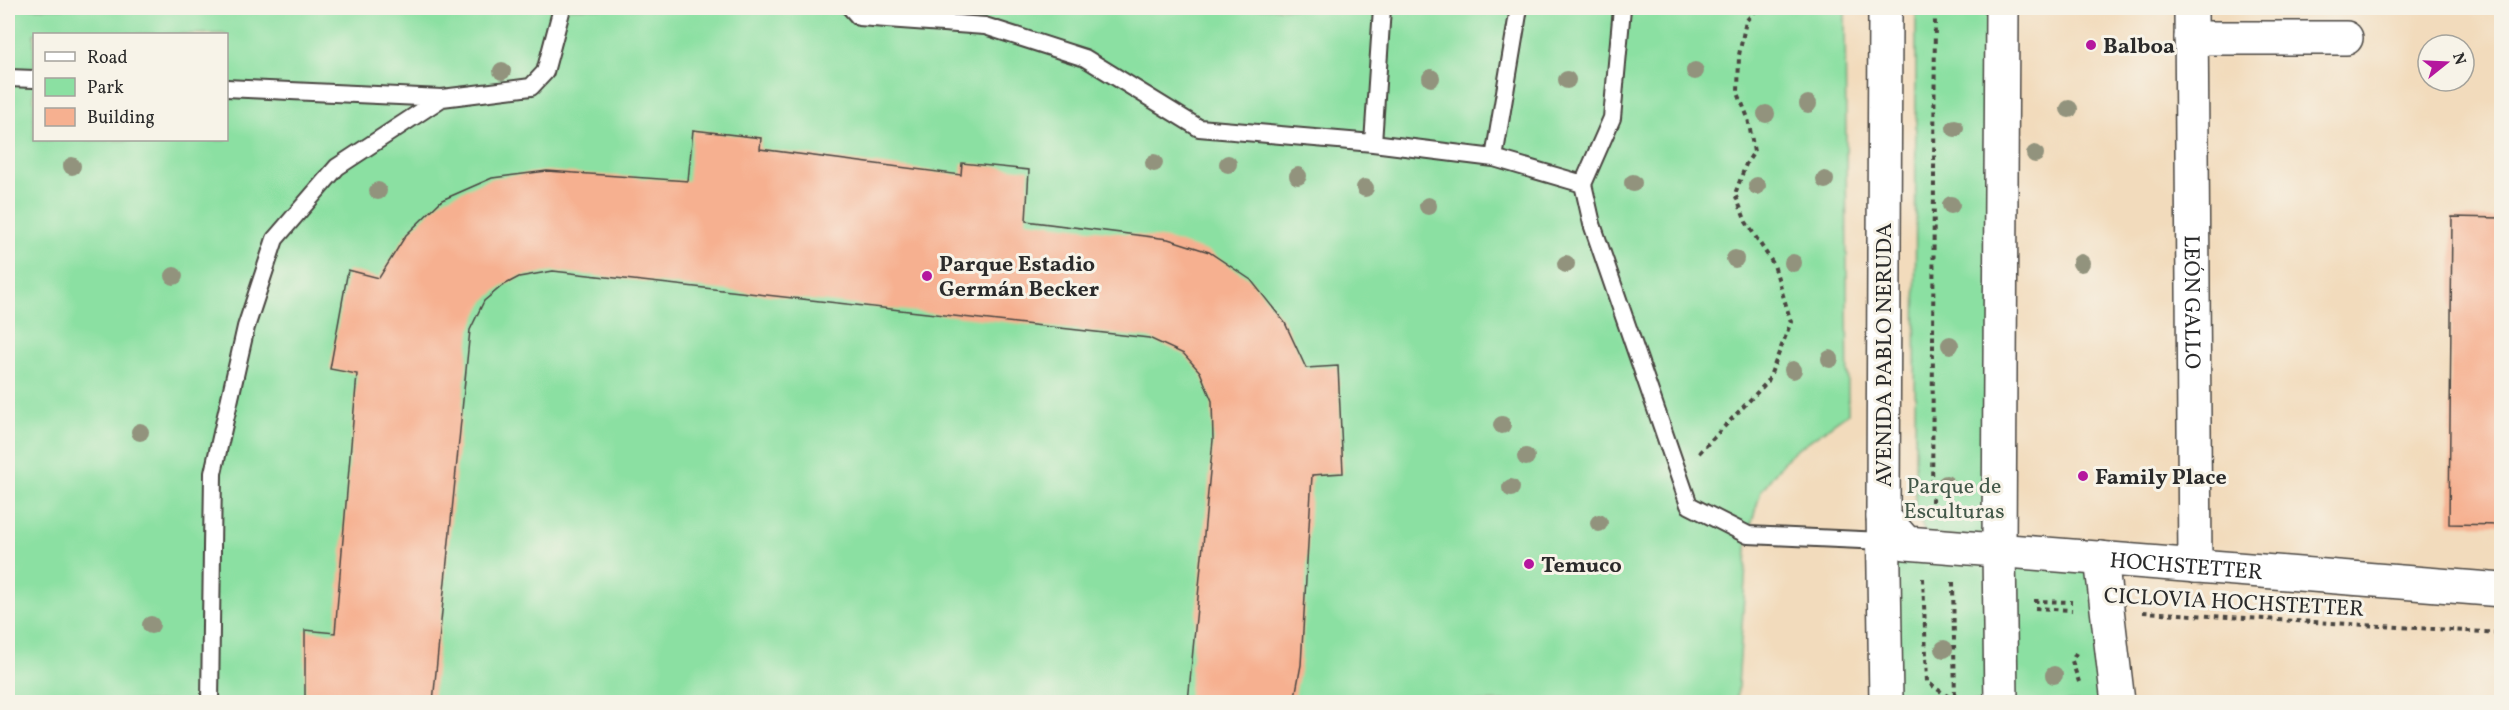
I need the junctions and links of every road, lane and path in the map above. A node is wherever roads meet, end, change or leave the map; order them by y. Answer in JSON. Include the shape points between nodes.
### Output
{"nodes":[{"id":1,"x":562,"y":8,"type":"edge"},
{"id":2,"x":851,"y":8,"type":"edge"},
{"id":3,"x":1382,"y":8,"type":"edge"},
{"id":4,"x":1519,"y":8,"type":"edge"},
{"id":5,"x":1622,"y":8,"type":"edge"},
{"id":6,"x":1758,"y":8,"type":"edge"},
{"id":7,"x":1885,"y":8,"type":"edge"},
{"id":8,"x":1935,"y":8,"type":"edge"},
{"id":9,"x":2002,"y":8,"type":"edge"},
{"id":10,"x":2191,"y":23,"type":"edge"},
{"id":11,"x":2346,"y":38,"type":"dead end"},
{"id":12,"x":8,"y":78,"type":"edge"},
{"id":13,"x":33,"y":79,"type":"edge"},
{"id":14,"x":228,"y":88,"type":"edge"},
{"id":15,"x":442,"y":98,"type":"junction"},
{"id":16,"x":1373,"y":143,"type":"junction"},
{"id":17,"x":1494,"y":158,"type":"junction"},
{"id":18,"x":1583,"y":184,"type":"junction"},
{"id":19,"x":1677,"y":470,"type":"junction"},
{"id":20,"x":1883,"y":529,"type":"junction"},
{"id":21,"x":1928,"y":545,"type":"junction"},
{"id":22,"x":1999,"y":549,"type":"junction"},
{"id":23,"x":2102,"y":558,"type":"junction"},
{"id":24,"x":2194,"y":566,"type":"junction"},
{"id":25,"x":1952,"y":576,"type":"dead end"},
{"id":26,"x":2502,"y":590,"type":"edge"},
{"id":27,"x":2000,"y":605,"type":"junction"},
{"id":28,"x":2106,"y":610,"type":"junction"},
{"id":29,"x":2502,"y":633,"type":"edge"},
{"id":30,"x":210,"y":702,"type":"edge"},
{"id":31,"x":1886,"y":702,"type":"edge"},
{"id":32,"x":1956,"y":702,"type":"edge"},
{"id":33,"x":2001,"y":702,"type":"edge"},
{"id":34,"x":2118,"y":702,"type":"edge"}],
"edges":[{"from":1,"to":15,"type":"lane","via":[[545,72],[531,87]]},
{"from":2,"to":16,"type":"lane","via":[[859,17],[985,26],[1085,58],[1199,128]]},
{"from":3,"to":16,"type":"lane"},
{"from":4,"to":17,"type":"lane"},
{"from":5,"to":18,"type":"lane","via":[[1612,118]]},
{"from":6,"to":19,"type":"path","via":[[1746,21],[1739,55],[1738,93],[1748,118],[1754,152],[1735,194],[1746,222],[1774,265],[1791,322],[1768,381],[1706,449]]},
{"from":7,"to":20,"type":"main road","name":"AVENIDA PABLO NERUDA"},
{"from":8,"to":21,"type":"path"},
{"from":9,"to":22,"type":"main road"},
{"from":10,"to":11,"type":"main road","name":"LEÓN GALLO"},
{"from":10,"to":24,"type":"main road","name":"LEÓN GALLO"},
{"from":12,"to":13,"type":"lane"},
{"from":14,"to":15,"type":"lane"},
{"from":15,"to":30,"type":"lane","via":[[337,167],[275,239],[246,327],[213,473]]},
{"from":16,"to":17,"type":"lane"},
{"from":17,"to":18,"type":"lane"},
{"from":18,"to":19,"type":"lane","via":[[1592,224]]},
{"from":19,"to":20,"type":"lane","via":[[1689,505],[1749,535]]},
{"from":20,"to":21,"type":"main road","name":"HOCHSTETTER","via":[[1906,543]]},
{"from":20,"to":31,"type":"main road","name":"AVENIDA PABLO NERUDA"},
{"from":21,"to":22,"type":"main road","name":"HOCHSTETTER"},
{"from":21,"to":32,"type":"path","via":[[1927,682]]},
{"from":22,"to":23,"type":"main road","name":"HOCHSTETTER"},
{"from":22,"to":27,"type":"main road"},
{"from":23,"to":24,"type":"main road","name":"HOCHSTETTER"},
{"from":23,"to":28,"type":"main road"},
{"from":24,"to":26,"type":"main road","name":"HOCHSTETTER"},
{"from":25,"to":32,"type":"path"},
{"from":27,"to":28,"type":"path","name":"CICLOVIA HOCHSTETTER"},
{"from":27,"to":33,"type":"main road"},
{"from":28,"to":29,"type":"path","name":"CICLOVIA HOCHSTETTER"},
{"from":28,"to":34,"type":"main road"}]}
